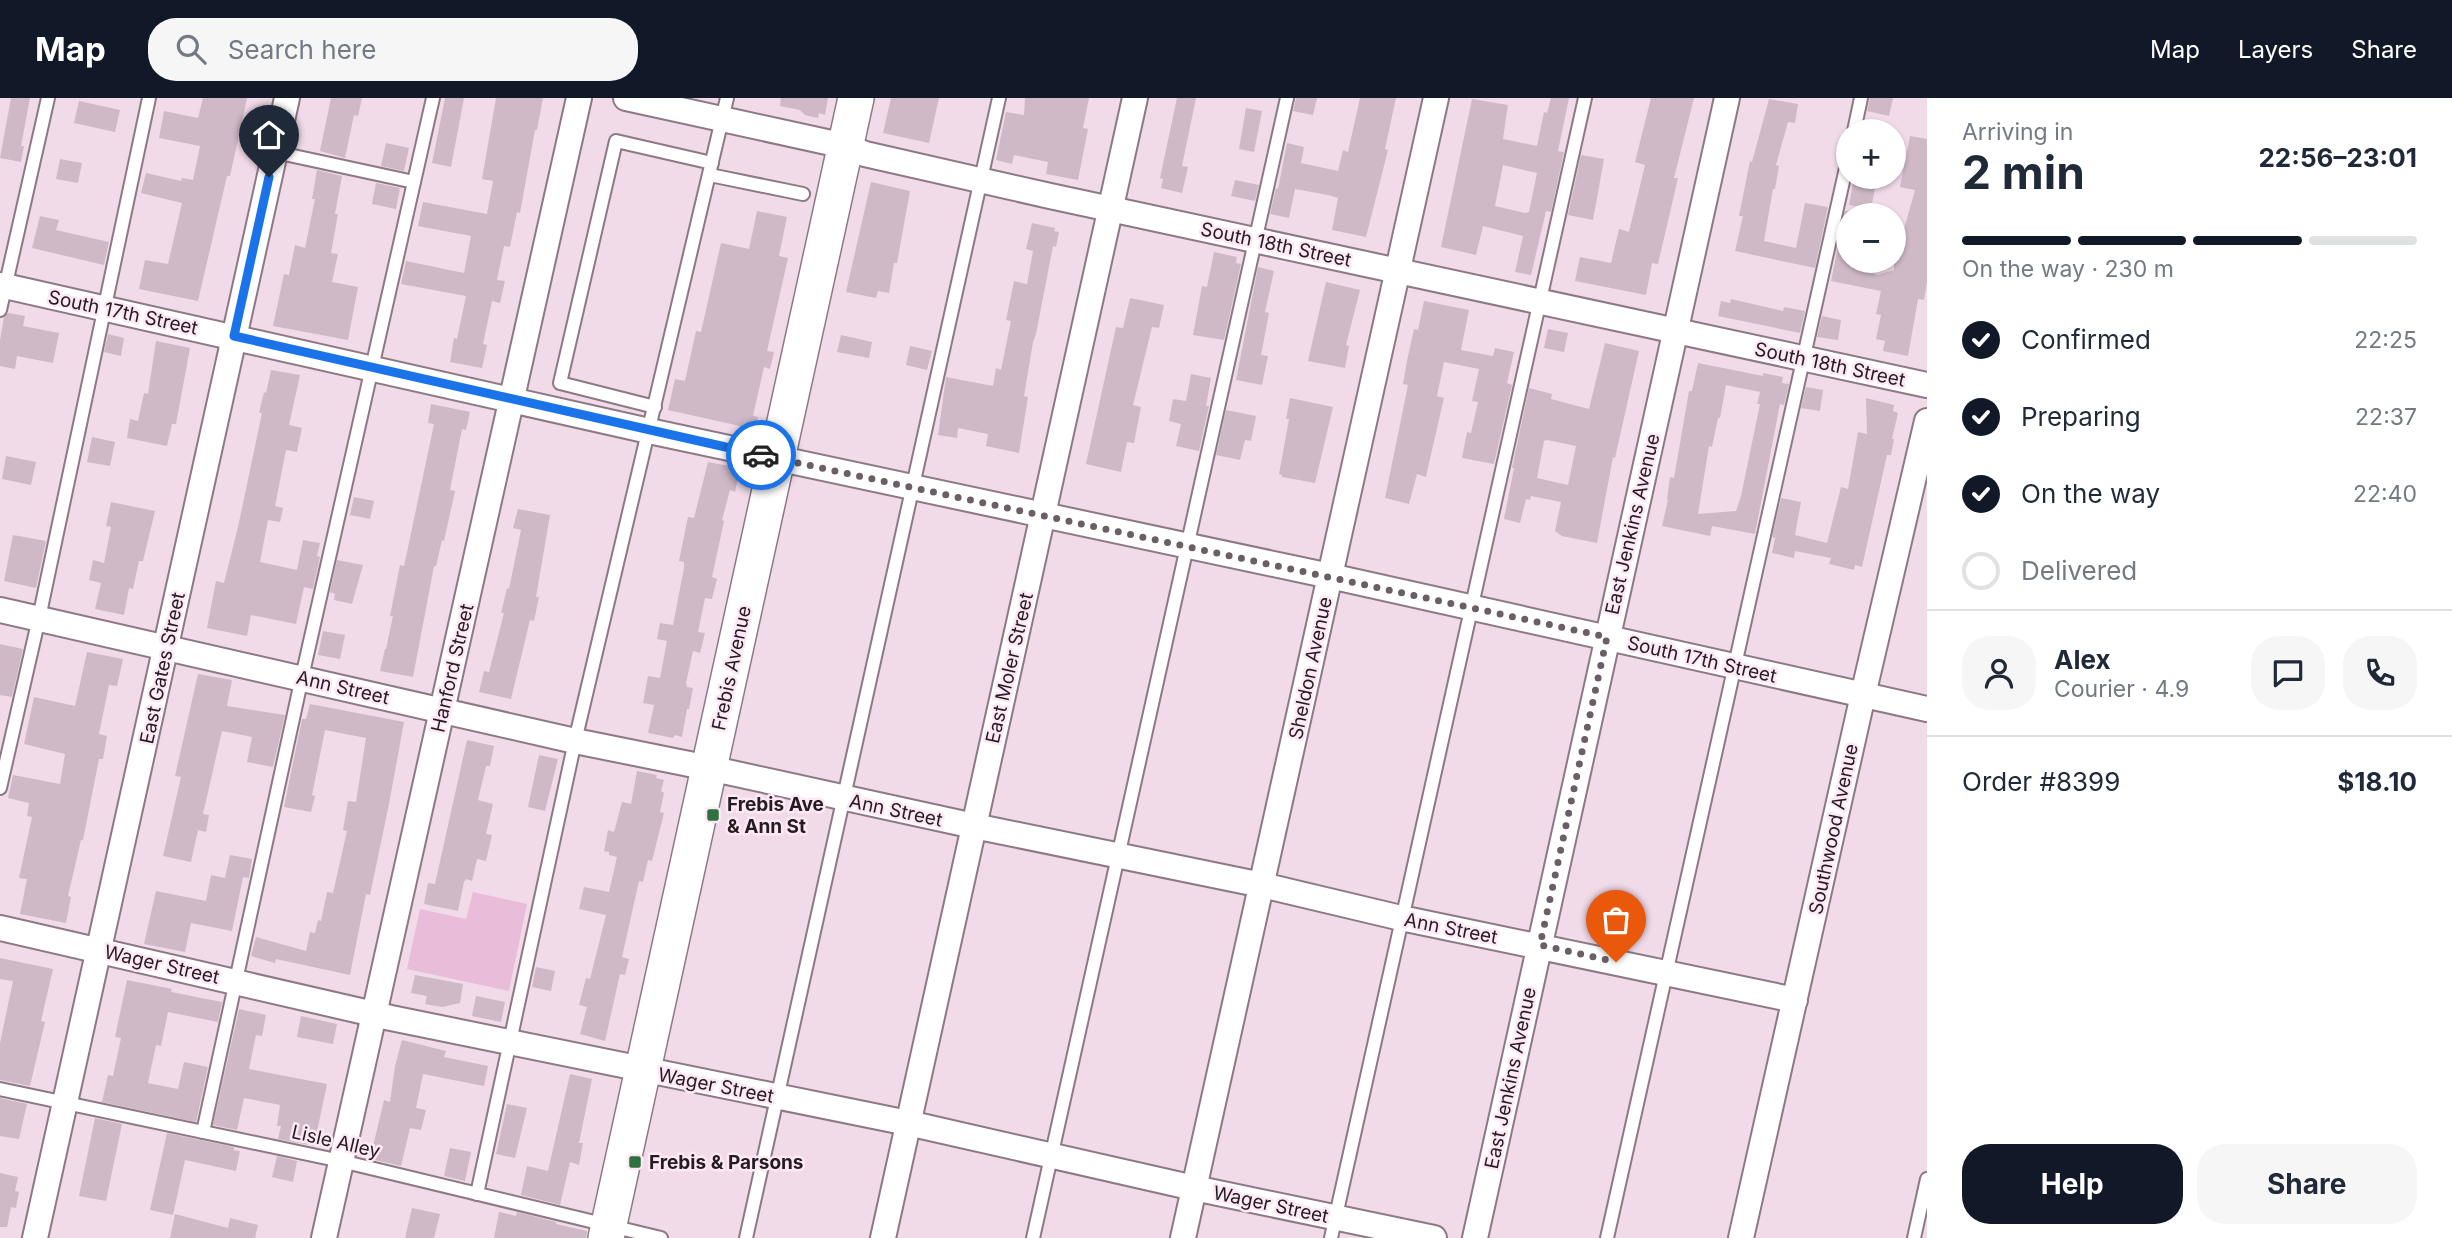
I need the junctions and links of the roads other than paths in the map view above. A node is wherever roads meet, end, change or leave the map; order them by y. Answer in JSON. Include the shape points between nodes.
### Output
{"nodes":[{"id":1,"x":48,"y":98,"type":"edge"},
{"id":2,"x":149,"y":98,"type":"edge"},
{"id":3,"x":287,"y":98,"type":"edge"},
{"id":4,"x":433,"y":98,"type":"edge"},
{"id":5,"x":579,"y":98,"type":"edge"},
{"id":6,"x":626,"y":98,"type":"edge"},
{"id":7,"x":856,"y":98,"type":"edge"},
{"id":8,"x":999,"y":98,"type":"edge"},
{"id":9,"x":1135,"y":98,"type":"edge"},
{"id":10,"x":1287,"y":98,"type":"edge"},
{"id":11,"x":1436,"y":98,"type":"edge"},
{"id":12,"x":1586,"y":98,"type":"edge"},
{"id":13,"x":1727,"y":98,"type":"edge"},
{"id":14,"x":1861,"y":98,"type":"edge"},
{"id":15,"x":725,"y":108,"type":"edge"},
{"id":16,"x":1857,"y":119,"type":"edge"},
{"id":17,"x":845,"y":146,"type":"junction"},
{"id":18,"x":275,"y":152,"type":"junction"},
{"id":19,"x":711,"y":169,"type":"junction"},
{"id":20,"x":981,"y":181,"type":"junction"},
{"id":21,"x":414,"y":182,"type":"junction"},
{"id":22,"x":1841,"y":189,"type":"edge"},
{"id":23,"x":803,"y":194,"type":"dead end"},
{"id":24,"x":1111,"y":208,"type":"junction"},
{"id":25,"x":1255,"y":240,"type":"junction"},
{"id":26,"x":1398,"y":271,"type":"junction"},
{"id":27,"x":2,"y":294,"type":"edge"},
{"id":28,"x":1541,"y":302,"type":"junction"},
{"id":29,"x":105,"y":308,"type":"junction"},
{"id":30,"x":1676,"y":331,"type":"junction"},
{"id":31,"x":234,"y":336,"type":"junction"},
{"id":32,"x":1804,"y":358,"type":"junction"},
{"id":33,"x":372,"y":367,"type":"junction"},
{"id":34,"x":1927,"y":385,"type":"edge"},
{"id":35,"x":512,"y":398,"type":"junction"},
{"id":36,"x":652,"y":419,"type":"junction"},
{"id":37,"x":1927,"y":421,"type":"edge"},
{"id":38,"x":777,"y":458,"type":"junction"},
{"id":39,"x":913,"y":487,"type":"junction"},
{"id":40,"x":1043,"y":515,"type":"junction"},
{"id":41,"x":1187,"y":545,"type":"junction"},
{"id":42,"x":1330,"y":576,"type":"junction"},
{"id":43,"x":1472,"y":607,"type":"junction"},
{"id":44,"x":0,"y":610,"type":"edge"},
{"id":45,"x":39,"y":618,"type":"junction"},
{"id":46,"x":1607,"y":637,"type":"junction"},
{"id":47,"x":167,"y":646,"type":"junction"},
{"id":48,"x":1736,"y":666,"type":"junction"},
{"id":49,"x":302,"y":677,"type":"junction"},
{"id":50,"x":1863,"y":695,"type":"junction"},
{"id":51,"x":1927,"y":709,"type":"edge"},
{"id":52,"x":443,"y":710,"type":"junction"},
{"id":53,"x":575,"y":741,"type":"junction"},
{"id":54,"x":709,"y":768,"type":"junction"},
{"id":55,"x":2,"y":772,"type":"edge"},
{"id":56,"x":0,"y":788,"type":"edge"},
{"id":57,"x":843,"y":798,"type":"junction"},
{"id":58,"x":974,"y":826,"type":"junction"},
{"id":59,"x":1116,"y":856,"type":"junction"},
{"id":60,"x":1262,"y":885,"type":"junction"},
{"id":61,"x":1401,"y":918,"type":"junction"},
{"id":62,"x":0,"y":928,"type":"edge"},
{"id":63,"x":1540,"y":945,"type":"junction"},
{"id":64,"x":99,"y":950,"type":"junction"},
{"id":65,"x":1667,"y":972,"type":"junction"},
{"id":66,"x":236,"y":981,"type":"junction"},
{"id":67,"x":1795,"y":1000,"type":"junction"},
{"id":68,"x":376,"y":1014,"type":"junction"},
{"id":69,"x":509,"y":1043,"type":"junction"},
{"id":70,"x":642,"y":1070,"type":"junction"},
{"id":71,"x":0,"y":1089,"type":"edge"},
{"id":72,"x":777,"y":1097,"type":"junction"},
{"id":73,"x":65,"y":1104,"type":"junction"},
{"id":74,"x":908,"y":1123,"type":"junction"},
{"id":75,"x":203,"y":1132,"type":"junction"},
{"id":76,"x":1052,"y":1154,"type":"junction"},
{"id":77,"x":341,"y":1161,"type":"junction"},
{"id":78,"x":1927,"y":1179,"type":"edge"},
{"id":79,"x":1194,"y":1188,"type":"junction"},
{"id":80,"x":477,"y":1194,"type":"junction"},
{"id":81,"x":1333,"y":1228,"type":"edge"},
{"id":82,"x":607,"y":1232,"type":"edge"},
{"id":83,"x":35,"y":1238,"type":"edge"},
{"id":84,"x":324,"y":1238,"type":"edge"},
{"id":85,"x":662,"y":1238,"type":"edge"},
{"id":86,"x":746,"y":1238,"type":"edge"},
{"id":87,"x":883,"y":1238,"type":"edge"},
{"id":88,"x":1033,"y":1238,"type":"edge"},
{"id":89,"x":1183,"y":1238,"type":"edge"},
{"id":90,"x":1434,"y":1238,"type":"edge"},
{"id":91,"x":1475,"y":1238,"type":"edge"},
{"id":92,"x":1606,"y":1238,"type":"edge"},
{"id":93,"x":1741,"y":1238,"type":"edge"},
{"id":94,"x":1914,"y":1238,"type":"edge"}],
"edges":[{"from":1,"to":27,"type":"lane"},
{"from":2,"to":29,"type":"lane"},
{"from":3,"to":18,"type":"street","name":"East Gates Street"},
{"from":4,"to":21,"type":"lane"},
{"from":5,"to":35,"type":"street","name":"Hanford Street"},
{"from":6,"to":15,"type":"street","name":"South 18th Street"},
{"from":7,"to":17,"type":"main road","name":"Frebis Avenue"},
{"from":8,"to":20,"type":"lane"},
{"from":9,"to":24,"type":"street","name":"East Moler Street"},
{"from":10,"to":25,"type":"lane"},
{"from":11,"to":26,"type":"street","name":"Sheldon Avenue"},
{"from":12,"to":28,"type":"lane"},
{"from":13,"to":30,"type":"street","name":"East Jenkins Avenue"},
{"from":14,"to":16,"type":"lane"},
{"from":15,"to":17,"type":"street","name":"South 18th Street"},
{"from":15,"to":19,"type":"lane"},
{"from":17,"to":20,"type":"street","name":"South 18th Street"},
{"from":17,"to":38,"type":"main road","name":"Frebis Avenue"},
{"from":18,"to":21,"type":"lane"},
{"from":18,"to":31,"type":"street","name":"East Gates Street"},
{"from":19,"to":23,"type":"lane"},
{"from":19,"to":36,"type":"lane"},
{"from":19,"to":36,"type":"lane","via":[[616,141],[560,383]]},
{"from":20,"to":24,"type":"street","name":"South 18th Street"},
{"from":20,"to":39,"type":"lane"},
{"from":21,"to":33,"type":"lane"},
{"from":22,"to":32,"type":"lane"},
{"from":24,"to":25,"type":"street","name":"South 18th Street"},
{"from":24,"to":40,"type":"street","name":"East Moler Street"},
{"from":25,"to":26,"type":"street","name":"South 18th Street"},
{"from":25,"to":41,"type":"lane"},
{"from":26,"to":28,"type":"street","name":"South 18th Street"},
{"from":26,"to":42,"type":"street","name":"Sheldon Avenue"},
{"from":27,"to":29,"type":"street","name":"South 17th Street"},
{"from":28,"to":30,"type":"street","name":"South 18th Street"},
{"from":28,"to":43,"type":"lane"},
{"from":29,"to":31,"type":"street","name":"South 17th Street"},
{"from":29,"to":45,"type":"lane"},
{"from":30,"to":32,"type":"street","name":"South 18th Street"},
{"from":30,"to":46,"type":"street","name":"East Jenkins Avenue"},
{"from":31,"to":33,"type":"street","name":"South 17th Street"},
{"from":31,"to":47,"type":"street","name":"East Gates Street"},
{"from":32,"to":34,"type":"street","name":"South 18th Street"},
{"from":32,"to":48,"type":"lane"},
{"from":33,"to":35,"type":"street","name":"South 17th Street"},
{"from":33,"to":49,"type":"lane"},
{"from":35,"to":36,"type":"street","name":"South 17th Street"},
{"from":35,"to":52,"type":"street","name":"Hanford Street"},
{"from":36,"to":38,"type":"street","name":"South 17th Street"},
{"from":36,"to":53,"type":"lane"},
{"from":37,"to":50,"type":"street","name":"Southwood Avenue"},
{"from":38,"to":39,"type":"street","name":"South 17th Street"},
{"from":38,"to":54,"type":"main road","name":"Frebis Avenue"},
{"from":39,"to":40,"type":"street","name":"South 17th Street"},
{"from":39,"to":57,"type":"lane"},
{"from":40,"to":41,"type":"street","name":"South 17th Street"},
{"from":40,"to":58,"type":"street","name":"East Moler Street"},
{"from":41,"to":42,"type":"street","name":"South 17th Street"},
{"from":41,"to":59,"type":"lane"},
{"from":42,"to":43,"type":"street","name":"South 17th Street"},
{"from":42,"to":60,"type":"street","name":"Sheldon Avenue"},
{"from":43,"to":46,"type":"street","name":"South 17th Street"},
{"from":43,"to":61,"type":"lane"},
{"from":44,"to":45,"type":"street","name":"Ann Street"},
{"from":45,"to":47,"type":"street","name":"Ann Street"},
{"from":45,"to":55,"type":"lane"},
{"from":46,"to":48,"type":"street","name":"South 17th Street"},
{"from":46,"to":63,"type":"street","name":"East Jenkins Avenue"},
{"from":47,"to":49,"type":"street","name":"Ann Street"},
{"from":47,"to":64,"type":"street","name":"East Gates Street"},
{"from":48,"to":50,"type":"street","name":"South 17th Street"},
{"from":48,"to":65,"type":"lane"},
{"from":49,"to":52,"type":"street","name":"Ann Street"},
{"from":49,"to":66,"type":"lane"},
{"from":50,"to":51,"type":"street","name":"South 17th Street"},
{"from":50,"to":67,"type":"street","name":"Southwood Avenue"},
{"from":52,"to":53,"type":"street","name":"Ann Street"},
{"from":52,"to":68,"type":"street","name":"Hanford Street"},
{"from":53,"to":54,"type":"street","name":"Ann Street"},
{"from":53,"to":69,"type":"lane"},
{"from":54,"to":57,"type":"street","name":"Ann Street"},
{"from":54,"to":70,"type":"main road","name":"Frebis Avenue"},
{"from":55,"to":56,"type":"lane"},
{"from":57,"to":58,"type":"street","name":"Ann Street"},
{"from":57,"to":72,"type":"lane"},
{"from":58,"to":59,"type":"street","name":"Ann Street"},
{"from":58,"to":74,"type":"street","name":"East Moler Street"},
{"from":59,"to":60,"type":"street","name":"Ann Street"},
{"from":59,"to":76,"type":"lane"},
{"from":60,"to":61,"type":"street","name":"Ann Street"},
{"from":60,"to":79,"type":"street","name":"Sheldon Avenue"},
{"from":61,"to":63,"type":"street","name":"Ann Street"},
{"from":61,"to":81,"type":"lane"},
{"from":62,"to":64,"type":"street","name":"Wager Street"},
{"from":63,"to":65,"type":"street","name":"Ann Street"},
{"from":63,"to":91,"type":"street","name":"East Jenkins Avenue"},
{"from":64,"to":66,"type":"street","name":"Wager Street"},
{"from":64,"to":73,"type":"street","name":"East Gates Street"},
{"from":65,"to":67,"type":"street","name":"Ann Street"},
{"from":65,"to":92,"type":"lane"},
{"from":66,"to":68,"type":"street","name":"Wager Street"},
{"from":66,"to":75,"type":"lane"},
{"from":67,"to":93,"type":"street","name":"Southwood Avenue"},
{"from":68,"to":69,"type":"street","name":"Wager Street"},
{"from":68,"to":77,"type":"street","name":"Hanford Street"},
{"from":69,"to":70,"type":"street","name":"Wager Street"},
{"from":69,"to":80,"type":"lane"},
{"from":70,"to":72,"type":"street","name":"Wager Street"},
{"from":70,"to":82,"type":"main road","name":"Frebis Avenue"},
{"from":71,"to":73,"type":"lane","name":"Lisle Alley"},
{"from":72,"to":74,"type":"street","name":"Wager Street"},
{"from":72,"to":86,"type":"lane"},
{"from":73,"to":75,"type":"lane","name":"Lisle Alley"},
{"from":73,"to":83,"type":"street","name":"East Gates Street"},
{"from":74,"to":76,"type":"street","name":"Wager Street"},
{"from":74,"to":87,"type":"street","name":"East Moler Street"},
{"from":75,"to":77,"type":"lane","name":"Lisle Alley"},
{"from":76,"to":79,"type":"street","name":"Wager Street"},
{"from":76,"to":88,"type":"lane"},
{"from":77,"to":80,"type":"lane","name":"Lisle Alley"},
{"from":77,"to":84,"type":"street","name":"Hanford Street"},
{"from":78,"to":94,"type":"lane"},
{"from":79,"to":81,"type":"street","name":"Wager Street"},
{"from":79,"to":89,"type":"street","name":"Sheldon Avenue"},
{"from":80,"to":82,"type":"lane","name":"Lisle Alley"},
{"from":81,"to":90,"type":"street","name":"Wager Street"},
{"from":82,"to":85,"type":"lane","name":"Lisle Alley"}]}
